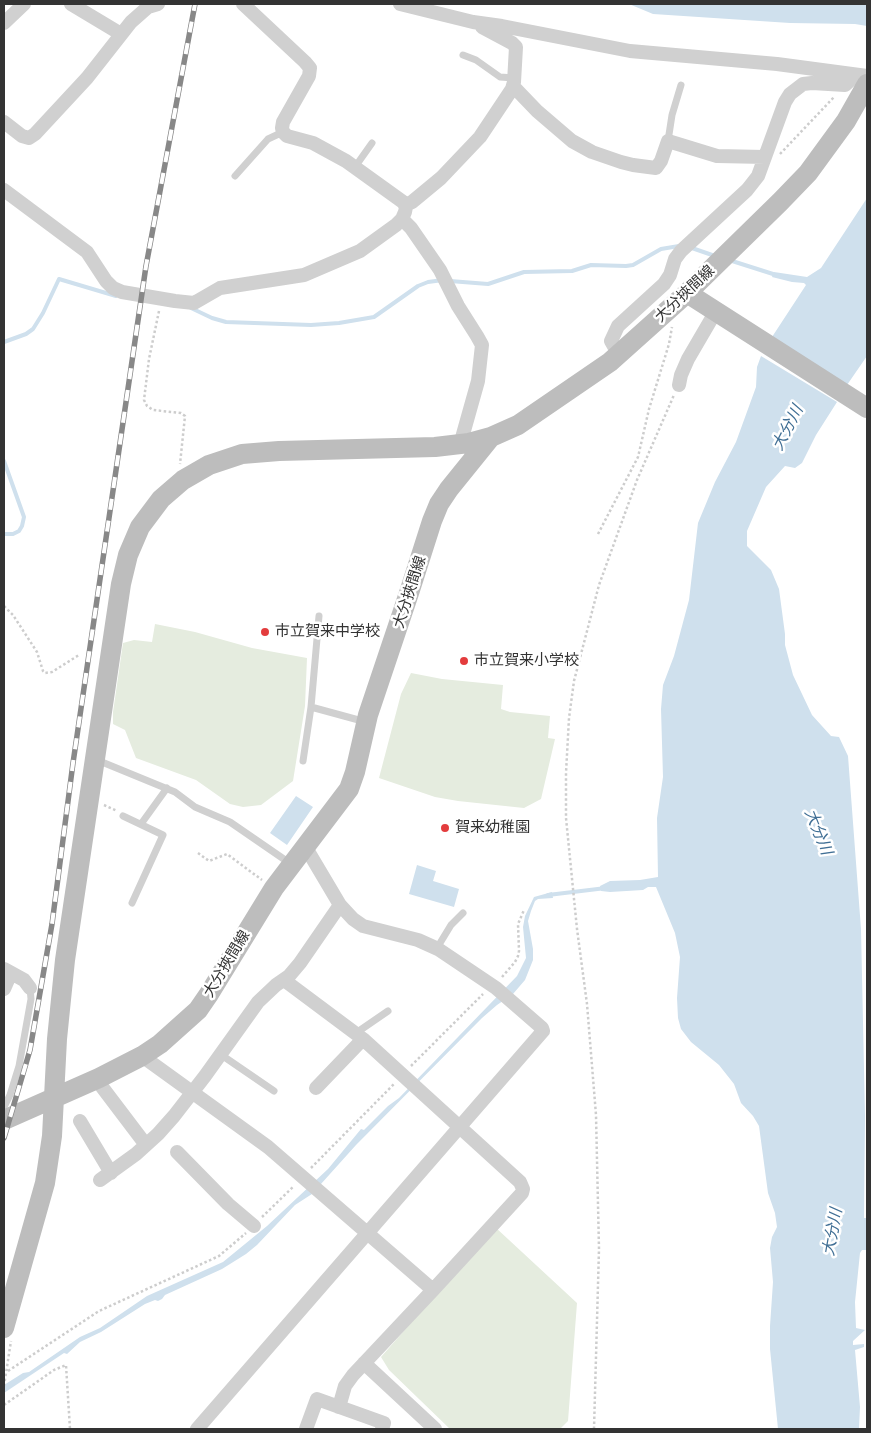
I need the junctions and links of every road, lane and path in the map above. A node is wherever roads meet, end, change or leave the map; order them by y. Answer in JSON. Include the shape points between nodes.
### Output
{"nodes":[{"id":1,"x":24,"y":4,"type":"edge"},
{"id":2,"x":71,"y":4,"type":"edge"},
{"id":3,"x":158,"y":4,"type":"edge"},
{"id":4,"x":243,"y":4,"type":"edge"},
{"id":5,"x":400,"y":4,"type":"edge"},
{"id":6,"x":472,"y":22,"type":"junction"},
{"id":7,"x":4,"y":23,"type":"edge"},
{"id":8,"x":121,"y":34,"type":"junction"},
{"id":9,"x":463,"y":54,"type":"dead end"},
{"id":10,"x":864,"y":78,"type":"edge"},
{"id":11,"x":514,"y":82,"type":"junction"},
{"id":12,"x":681,"y":85,"type":"dead end"},
{"id":13,"x":845,"y":85,"type":"junction"},
{"id":14,"x":4,"y":122,"type":"edge"},
{"id":15,"x":283,"y":132,"type":"junction"},
{"id":16,"x":668,"y":141,"type":"junction"},
{"id":17,"x":372,"y":143,"type":"dead end"},
{"id":18,"x":771,"y":158,"type":"junction"},
{"id":19,"x":355,"y":167,"type":"junction"},
{"id":20,"x":235,"y":176,"type":"dead end"},
{"id":21,"x":4,"y":190,"type":"edge"},
{"id":22,"x":405,"y":205,"type":"junction"},
{"id":23,"x":402,"y":219,"type":"junction"},
{"id":24,"x":687,"y":292,"type":"junction"},
{"id":25,"x":163,"y":300,"type":"junction"},
{"id":26,"x":719,"y":314,"type":"junction"},
{"id":27,"x":672,"y":321,"type":"dead end"},
{"id":28,"x":619,"y":355,"type":"junction"},
{"id":29,"x":679,"y":385,"type":"joint"},
{"id":30,"x":867,"y":408,"type":"edge"},
{"id":31,"x":491,"y":437,"type":"junction"},
{"id":32,"x":460,"y":445,"type":"junction"},
{"id":33,"x":180,"y":466,"type":"dead end"},
{"id":34,"x":598,"y":534,"type":"dead end"},
{"id":35,"x":4,"y":606,"type":"edge"},
{"id":36,"x":319,"y":616,"type":"dead end"},
{"id":37,"x":79,"y":655,"type":"dead end"},
{"id":38,"x":311,"y":707,"type":"junction"},
{"id":39,"x":366,"y":722,"type":"junction"},
{"id":40,"x":95,"y":760,"type":"junction"},
{"id":41,"x":303,"y":761,"type":"dead end"},
{"id":42,"x":167,"y":788,"type":"junction"},
{"id":43,"x":95,"y":802,"type":"dead end"},
{"id":44,"x":123,"y":816,"type":"joint"},
{"id":45,"x":141,"y":824,"type":"junction"},
{"id":46,"x":305,"y":846,"type":"junction"},
{"id":47,"x":198,"y":853,"type":"dead end"},
{"id":48,"x":291,"y":864,"type":"junction"},
{"id":49,"x":274,"y":888,"type":"junction"},
{"id":50,"x":132,"y":904,"type":"dead end"},
{"id":51,"x":340,"y":905,"type":"junction"},
{"id":52,"x":463,"y":913,"type":"dead end"},
{"id":53,"x":436,"y":948,"type":"junction"},
{"id":54,"x":8,"y":971,"type":"edge"},
{"id":55,"x":284,"y":980,"type":"junction"},
{"id":56,"x":30,"y":988,"type":"joint"},
{"id":57,"x":4,"y":989,"type":"edge"},
{"id":58,"x":388,"y":1011,"type":"dead end"},
{"id":59,"x":359,"y":1036,"type":"junction"},
{"id":60,"x":220,"y":1054,"type":"junction"},
{"id":61,"x":142,"y":1056,"type":"junction"},
{"id":62,"x":96,"y":1079,"type":"junction"},
{"id":63,"x":316,"y":1088,"type":"dead end"},
{"id":64,"x":274,"y":1091,"type":"dead end"},
{"id":65,"x":193,"y":1092,"type":"junction"},
{"id":66,"x":55,"y":1098,"type":"junction"},
{"id":67,"x":4,"y":1107,"type":"edge"},
{"id":68,"x":4,"y":1120,"type":"edge"},
{"id":69,"x":80,"y":1121,"type":"dead end"},
{"id":70,"x":459,"y":1127,"type":"junction"},
{"id":71,"x":146,"y":1145,"type":"junction"},
{"id":72,"x":177,"y":1152,"type":"dead end"},
{"id":73,"x":254,"y":1226,"type":"dead end"},
{"id":74,"x":367,"y":1233,"type":"junction"},
{"id":75,"x":433,"y":1290,"type":"junction"},
{"id":76,"x":4,"y":1328,"type":"edge"},
{"id":77,"x":364,"y":1363,"type":"junction"},
{"id":78,"x":4,"y":1405,"type":"edge"},
{"id":79,"x":339,"y":1407,"type":"junction"},
{"id":80,"x":70,"y":1429,"type":"edge"},
{"id":81,"x":198,"y":1429,"type":"edge"},
{"id":82,"x":306,"y":1429,"type":"edge"},
{"id":83,"x":382,"y":1429,"type":"edge"},
{"id":84,"x":435,"y":1429,"type":"edge"},
{"id":85,"x":594,"y":1429,"type":"edge"}],
"edges":[{"from":1,"to":7,"type":"street"},
{"from":2,"to":8,"type":"street"},
{"from":3,"to":8,"type":"street","via":[[138,14]]},
{"from":4,"to":15,"type":"street","via":[[310,68],[309,76],[283,122]]},
{"from":5,"to":6,"type":"street"},
{"from":6,"to":10,"type":"street","via":[[630,51],[787,65]]},
{"from":6,"to":11,"type":"street","via":[[514,44],[517,51]]},
{"from":8,"to":14,"type":"street","via":[[87,78],[35,134],[29,138],[22,136]]},
{"from":9,"to":11,"type":"lane"},
{"from":10,"to":13,"type":"street"},
{"from":10,"to":24,"type":"main road","name":"大分挾間線","via":[[846,121],[808,173]]},
{"from":11,"to":16,"type":"street","via":[[557,129],[592,152],[654,168],[659,166]]},
{"from":11,"to":22,"type":"street","via":[[480,137],[441,178]]},
{"from":12,"to":16,"type":"lane"},
{"from":13,"to":18,"type":"path"},
{"from":13,"to":18,"type":"street","via":[[803,84],[793,91],[785,102]]},
{"from":15,"to":19,"type":"street","via":[[320,147]]},
{"from":15,"to":20,"type":"lane","via":[[268,139]]},
{"from":16,"to":18,"type":"street","via":[[717,156]]},
{"from":17,"to":19,"type":"lane"},
{"from":18,"to":28,"type":"street","via":[[752,184],[681,251],[668,280],[618,326],[611,341]]},
{"from":19,"to":22,"type":"street"},
{"from":21,"to":25,"type":"street","via":[[87,252],[113,288]]},
{"from":22,"to":23,"type":"street"},
{"from":23,"to":25,"type":"street","via":[[360,251],[304,275],[220,288],[194,303]]},
{"from":23,"to":32,"type":"street","via":[[440,270],[482,346],[478,381]]},
{"from":24,"to":26,"type":"main road"},
{"from":24,"to":28,"type":"main road","name":"大分挾間線"},
{"from":25,"to":33,"type":"path","via":[[149,359],[144,400],[153,410],[185,416]]},
{"from":26,"to":29,"type":"street","via":[[688,359]]},
{"from":26,"to":30,"type":"main road"},
{"from":27,"to":34,"type":"path","via":[[670,344],[638,457]]},
{"from":28,"to":31,"type":"main road","name":"大分挾間線","via":[[522,422]]},
{"from":29,"to":85,"type":"path","via":[[637,480],[599,585],[574,681],[569,718],[566,818],[597,1124],[599,1249]]},
{"from":31,"to":32,"type":"main road"},
{"from":31,"to":39,"type":"main road","name":"大分挾間線","via":[[434,513]]},
{"from":32,"to":40,"type":"main road","via":[[242,454],[209,465],[171,490],[146,517],[128,555]]},
{"from":35,"to":37,"type":"path","via":[[37,652],[45,673]]},
{"from":36,"to":38,"type":"lane"},
{"from":38,"to":39,"type":"lane"},
{"from":38,"to":41,"type":"lane"},
{"from":39,"to":46,"type":"main road","name":"大分挾間線","via":[[349,789]]},
{"from":40,"to":42,"type":"lane"},
{"from":40,"to":66,"type":"main road","via":[[63,978]]},
{"from":42,"to":45,"type":"lane"},
{"from":42,"to":48,"type":"lane","via":[[195,807],[230,822]]},
{"from":43,"to":44,"type":"path"},
{"from":44,"to":45,"type":"lane"},
{"from":45,"to":50,"type":"lane","via":[[163,835]]},
{"from":46,"to":48,"type":"main road","name":"大分挾間線"},
{"from":46,"to":51,"type":"street"},
{"from":47,"to":49,"type":"path","via":[[209,861],[227,854]]},
{"from":48,"to":49,"type":"main road","name":"大分挾間線"},
{"from":49,"to":61,"type":"main road","name":"大分挾間線","via":[[203,1003],[182,1025]]},
{"from":51,"to":53,"type":"street","via":[[363,926]]},
{"from":51,"to":55,"type":"street","via":[[300,963]]},
{"from":52,"to":53,"type":"lane"},
{"from":53,"to":70,"type":"street","via":[[496,988],[543,1031]]},
{"from":54,"to":56,"type":"street","via":[[24,980]]},
{"from":54,"to":57,"type":"street"},
{"from":55,"to":59,"type":"street"},
{"from":55,"to":60,"type":"street","via":[[258,1002]]},
{"from":56,"to":67,"type":"lane","via":[[31,999],[19,1066]]},
{"from":58,"to":59,"type":"lane"},
{"from":59,"to":63,"type":"street"},
{"from":59,"to":70,"type":"street"},
{"from":60,"to":64,"type":"lane"},
{"from":60,"to":65,"type":"street"},
{"from":61,"to":62,"type":"main road","name":"大分挾間線"},
{"from":61,"to":65,"type":"street"},
{"from":62,"to":66,"type":"main road","name":"大分挾間線"},
{"from":62,"to":71,"type":"street"},
{"from":65,"to":71,"type":"street"},
{"from":65,"to":74,"type":"street","via":[[268,1147]]},
{"from":66,"to":68,"type":"main road","name":"大分挾間線"},
{"from":66,"to":76,"type":"main road","via":[[45,1183]]},
{"from":69,"to":71,"type":"street","via":[[106,1177]]},
{"from":70,"to":74,"type":"street"},
{"from":70,"to":75,"type":"street","via":[[520,1182],[523,1189]]},
{"from":72,"to":73,"type":"street"},
{"from":74,"to":75,"type":"street"},
{"from":74,"to":81,"type":"street"},
{"from":75,"to":77,"type":"street"},
{"from":77,"to":79,"type":"street","via":[[345,1386]]},
{"from":77,"to":84,"type":"street"},
{"from":78,"to":80,"type":"path","via":[[66,1364]]},
{"from":79,"to":82,"type":"street","via":[[318,1399]]},
{"from":79,"to":83,"type":"street","via":[[384,1423]]}]}
